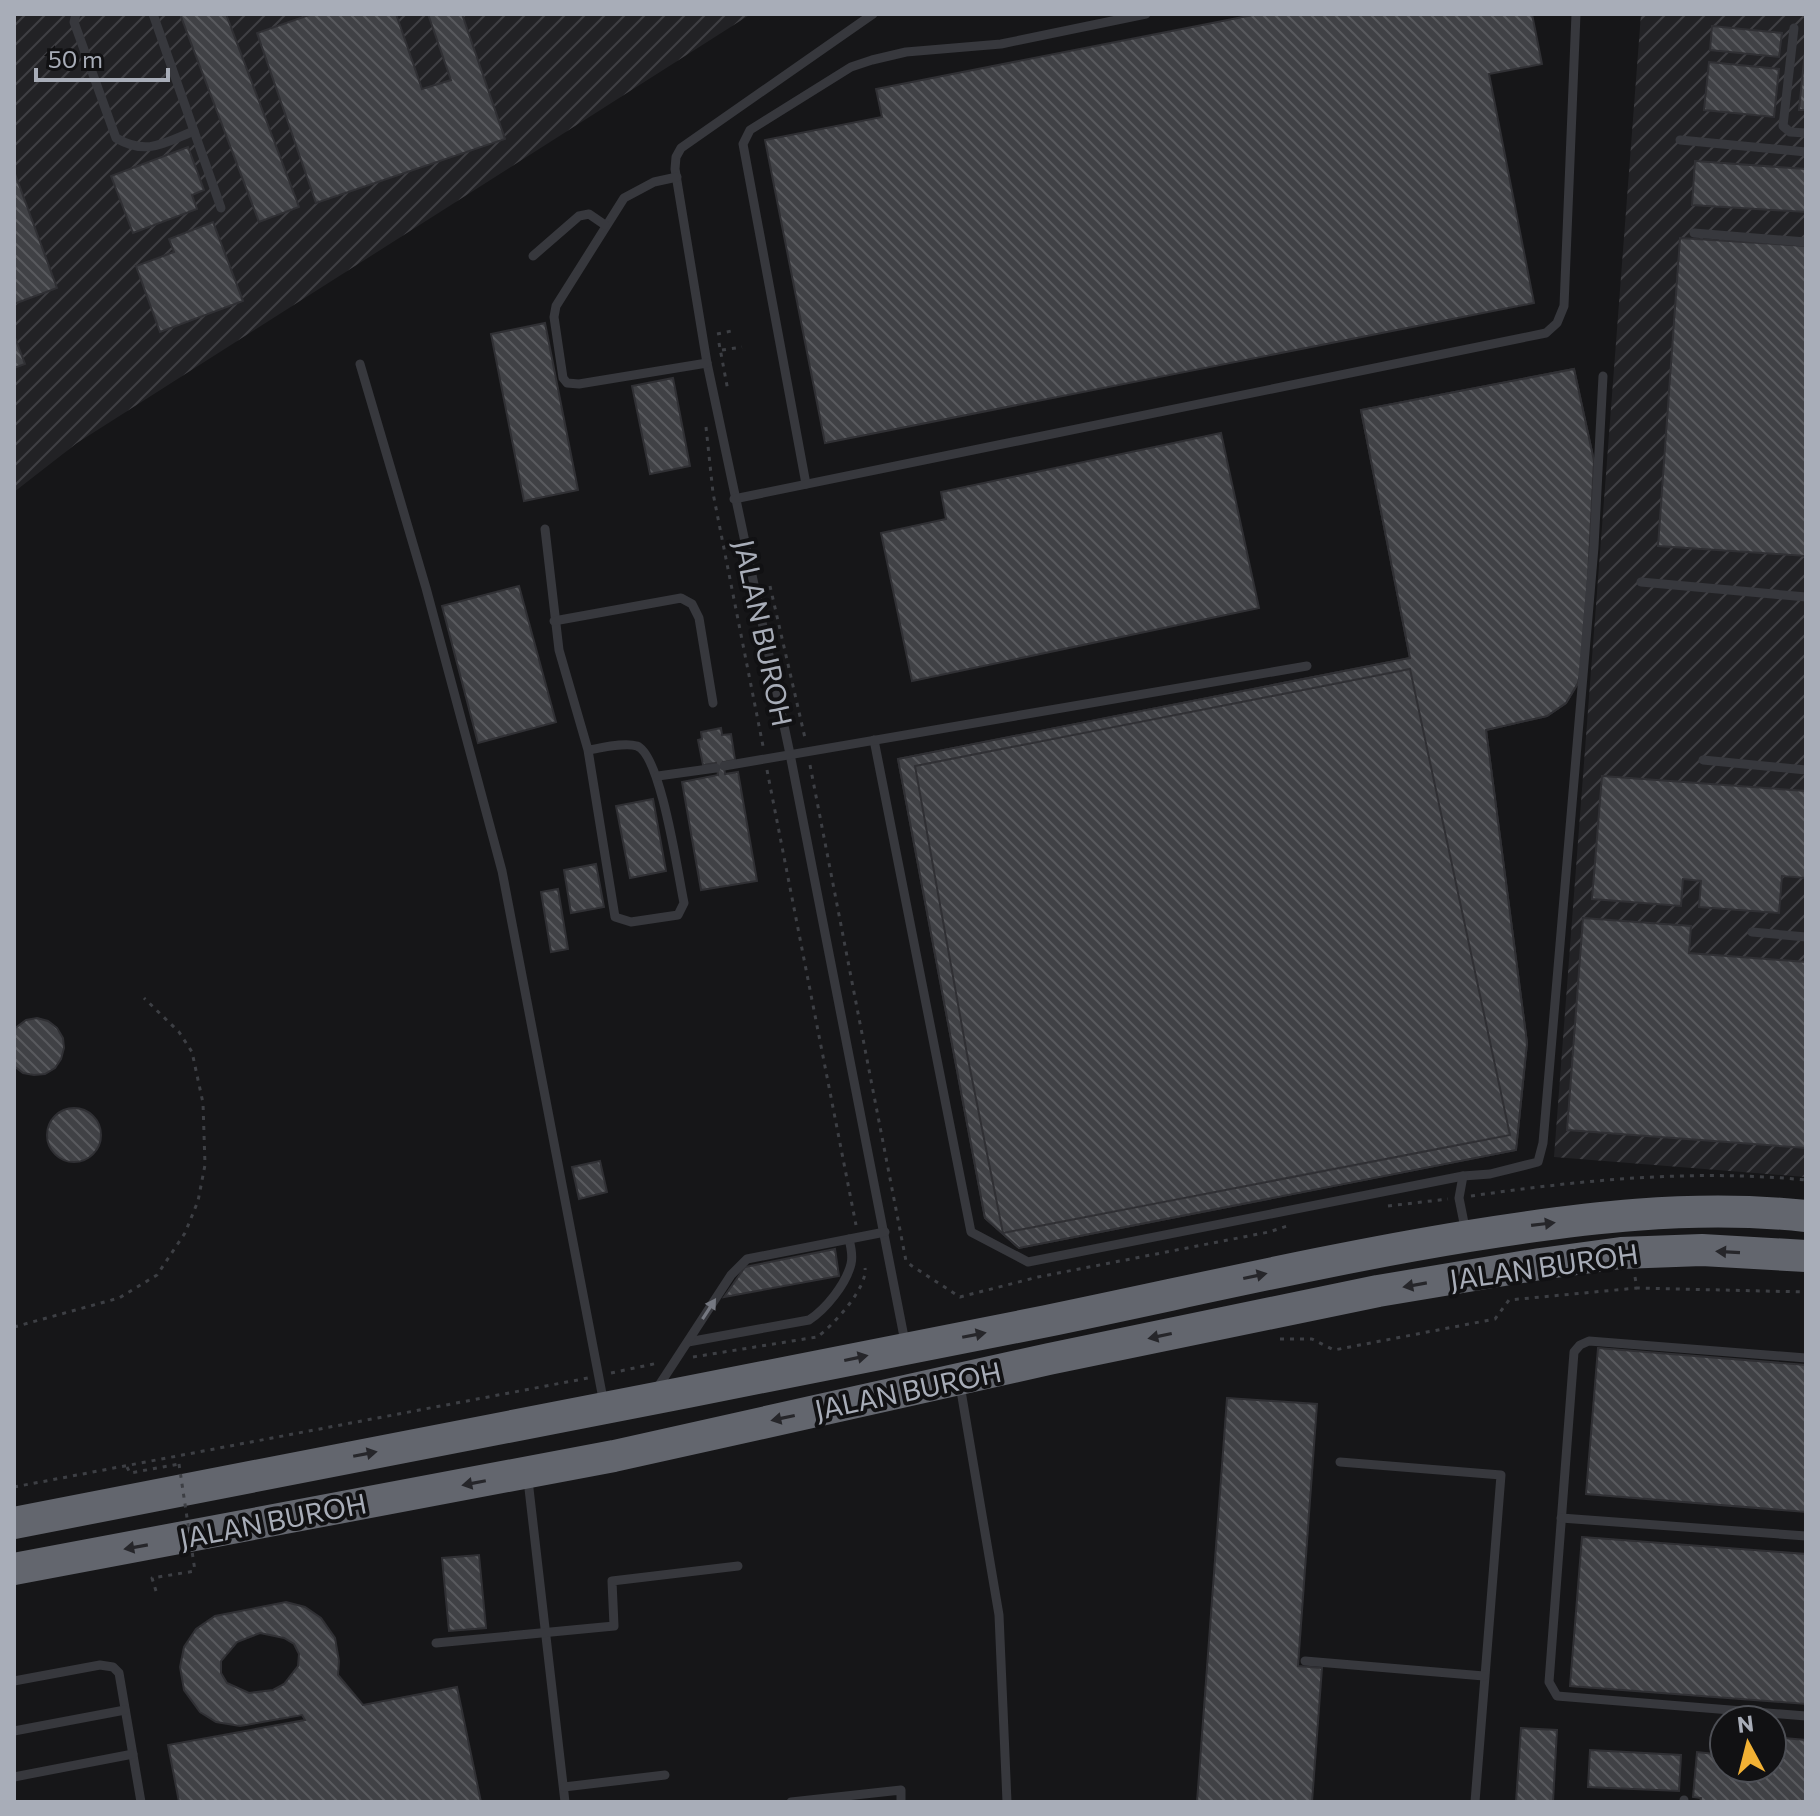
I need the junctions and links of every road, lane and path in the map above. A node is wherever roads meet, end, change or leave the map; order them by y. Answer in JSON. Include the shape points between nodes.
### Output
{"nodes":[{"id":1,"x":76,"y":14,"type":"edge"},
{"id":2,"x":153,"y":14,"type":"edge"},
{"id":3,"x":873,"y":14,"type":"edge"},
{"id":4,"x":1146,"y":14,"type":"edge"},
{"id":5,"x":1576,"y":14,"type":"edge"},
{"id":6,"x":1794,"y":28,"type":"dead end"},
{"id":7,"x":194,"y":131,"type":"junction"},
{"id":8,"x":1806,"y":133,"type":"edge"},
{"id":9,"x":1680,"y":140,"type":"dead end"},
{"id":10,"x":1806,"y":152,"type":"edge"},
{"id":11,"x":677,"y":177,"type":"junction"},
{"id":12,"x":221,"y":208,"type":"dead end"},
{"id":13,"x":605,"y":225,"type":"junction"},
{"id":14,"x":1694,"y":233,"type":"dead end"},
{"id":15,"x":1806,"y":242,"type":"edge"},
{"id":16,"x":533,"y":256,"type":"dead end"},
{"id":17,"x":736,"y":330,"type":"dead end"},
{"id":18,"x":742,"y":347,"type":"dead end"},
{"id":19,"x":720,"y":350,"type":"junction"},
{"id":20,"x":707,"y":363,"type":"junction"},
{"id":21,"x":360,"y":364,"type":"dead end"},
{"id":22,"x":1603,"y":376,"type":"dead end"},
{"id":23,"x":729,"y":394,"type":"dead end"},
{"id":24,"x":705,"y":422,"type":"dead end"},
{"id":25,"x":806,"y":484,"type":"junction"},
{"id":26,"x":734,"y":499,"type":"junction"},
{"id":27,"x":545,"y":529,"type":"dead end"},
{"id":28,"x":1641,"y":582,"type":"dead end"},
{"id":29,"x":770,"y":586,"type":"dead end"},
{"id":30,"x":1806,"y":597,"type":"edge"},
{"id":31,"x":554,"y":621,"type":"junction"},
{"id":32,"x":1307,"y":666,"type":"dead end"},
{"id":33,"x":713,"y":703,"type":"dead end"},
{"id":34,"x":874,"y":740,"type":"junction"},
{"id":35,"x":588,"y":750,"type":"junction"},
{"id":36,"x":808,"y":751,"type":"junction"},
{"id":37,"x":790,"y":754,"type":"junction"},
{"id":38,"x":765,"y":759,"type":"junction"},
{"id":39,"x":1703,"y":760,"type":"dead end"},
{"id":40,"x":1806,"y":770,"type":"edge"},
{"id":41,"x":658,"y":776,"type":"junction"},
{"id":42,"x":1752,"y":932,"type":"dead end"},
{"id":43,"x":1806,"y":937,"type":"edge"},
{"id":44,"x":144,"y":998,"type":"dead end"},
{"id":45,"x":1463,"y":1176,"type":"junction"},
{"id":46,"x":1806,"y":1180,"type":"edge"},
{"id":47,"x":1459,"y":1198,"type":"junction"},
{"id":48,"x":1385,"y":1206,"type":"dead end"},
{"id":49,"x":1806,"y":1216,"type":"edge"},
{"id":50,"x":1296,"y":1223,"type":"dead end"},
{"id":51,"x":885,"y":1232,"type":"junction"},
{"id":52,"x":1466,"y":1236,"type":"junction"},
{"id":53,"x":854,"y":1238,"type":"junction"},
{"id":54,"x":1631,"y":1253,"type":"junction"},
{"id":55,"x":1806,"y":1256,"type":"edge"},
{"id":56,"x":1637,"y":1288,"type":"junction"},
{"id":57,"x":1806,"y":1292,"type":"edge"},
{"id":58,"x":14,"y":1327,"type":"edge"},
{"id":59,"x":1280,"y":1339,"type":"dead end"},
{"id":60,"x":688,"y":1342,"type":"junction"},
{"id":61,"x":906,"y":1348,"type":"junction"},
{"id":62,"x":1806,"y":1358,"type":"edge"},
{"id":63,"x":677,"y":1359,"type":"junction"},
{"id":64,"x":599,"y":1376,"type":"junction"},
{"id":65,"x":959,"y":1379,"type":"junction"},
{"id":66,"x":651,"y":1398,"type":"junction"},
{"id":67,"x":605,"y":1408,"type":"junction"},
{"id":68,"x":1340,"y":1462,"type":"dead end"},
{"id":69,"x":127,"y":1466,"type":"junction"},
{"id":70,"x":528,"y":1472,"type":"junction"},
{"id":71,"x":14,"y":1487,"type":"edge"},
{"id":72,"x":1561,"y":1518,"type":"junction"},
{"id":73,"x":14,"y":1523,"type":"edge"},
{"id":74,"x":1806,"y":1536,"type":"edge"},
{"id":75,"x":738,"y":1566,"type":"dead end"},
{"id":76,"x":14,"y":1569,"type":"edge"},
{"id":77,"x":156,"y":1591,"type":"dead end"},
{"id":78,"x":546,"y":1631,"type":"junction"},
{"id":79,"x":436,"y":1643,"type":"dead end"},
{"id":80,"x":1305,"y":1661,"type":"dead end"},
{"id":81,"x":1484,"y":1676,"type":"junction"},
{"id":82,"x":14,"y":1681,"type":"edge"},
{"id":83,"x":125,"y":1710,"type":"junction"},
{"id":84,"x":1806,"y":1716,"type":"edge"},
{"id":85,"x":14,"y":1731,"type":"edge"},
{"id":86,"x":133,"y":1754,"type":"junction"},
{"id":87,"x":665,"y":1775,"type":"dead end"},
{"id":88,"x":14,"y":1777,"type":"edge"},
{"id":89,"x":564,"y":1787,"type":"junction"},
{"id":90,"x":141,"y":1802,"type":"edge"},
{"id":91,"x":565,"y":1802,"type":"edge"},
{"id":92,"x":791,"y":1802,"type":"edge"},
{"id":93,"x":901,"y":1802,"type":"edge"},
{"id":94,"x":1007,"y":1802,"type":"edge"},
{"id":95,"x":1475,"y":1802,"type":"edge"}],
"edges":[{"from":1,"to":7,"type":"lane","via":[[74,22],[116,138],[143,149]]},
{"from":2,"to":7,"type":"lane"},
{"from":3,"to":11,"type":"lane","name":"JALAN BUROH","via":[[681,148]]},
{"from":4,"to":25,"type":"lane","via":[[1001,44],[872,60],[851,67],[745,136]]},
{"from":5,"to":25,"type":"lane","via":[[1564,306],[1546,333]]},
{"from":6,"to":8,"type":"lane","via":[[1783,126]]},
{"from":7,"to":12,"type":"lane"},
{"from":9,"to":10,"type":"lane"},
{"from":11,"to":13,"type":"lane","via":[[624,198]]},
{"from":11,"to":20,"type":"lane","name":"JALAN BUROH"},
{"from":13,"to":16,"type":"lane","via":[[589,214],[579,216]]},
{"from":13,"to":20,"type":"lane","via":[[556,306],[563,378],[579,384]]},
{"from":14,"to":15,"type":"lane"},
{"from":17,"to":19,"type":"path","via":[[717,334]]},
{"from":18,"to":19,"type":"path"},
{"from":19,"to":23,"type":"path"},
{"from":20,"to":26,"type":"lane","name":"JALAN BUROH"},
{"from":21,"to":64,"type":"lane","via":[[502,871]]},
{"from":22,"to":45,"type":"lane","via":[[1594,547],[1542,1153],[1538,1162]]},
{"from":24,"to":38,"type":"path","via":[[713,493]]},
{"from":25,"to":26,"type":"lane"},
{"from":26,"to":37,"type":"lane","name":"JALAN BUROH"},
{"from":27,"to":31,"type":"lane"},
{"from":28,"to":30,"type":"lane"},
{"from":29,"to":36,"type":"path"},
{"from":31,"to":33,"type":"lane","via":[[681,598],[692,604],[699,618]]},
{"from":31,"to":35,"type":"lane"},
{"from":32,"to":34,"type":"lane"},
{"from":34,"to":36,"type":"lane"},
{"from":34,"to":45,"type":"lane","via":[[971,1232],[1028,1262]]},
{"from":35,"to":41,"type":"lane","via":[[639,747]]},
{"from":35,"to":41,"type":"lane","via":[[615,917],[621,921],[678,915],[683,909]]},
{"from":36,"to":37,"type":"lane"},
{"from":36,"to":50,"type":"path","via":[[906,1261],[960,1297]]},
{"from":37,"to":38,"type":"lane"},
{"from":37,"to":51,"type":"lane","name":"JALAN BUROH"},
{"from":38,"to":41,"type":"lane"},
{"from":38,"to":53,"type":"path"},
{"from":39,"to":40,"type":"lane"},
{"from":42,"to":43,"type":"lane"},
{"from":44,"to":58,"type":"path","via":[[192,1052],[203,1103],[205,1165],[198,1201],[185,1233],[157,1275],[119,1298]]},
{"from":45,"to":47,"type":"lane"},
{"from":46,"to":47,"type":"path","via":[[1691,1174],[1567,1182]]},
{"from":47,"to":48,"type":"path"},
{"from":47,"to":52,"type":"lane"},
{"from":52,"to":49,"type":"highway","name":"JALAN BUROH","one_way":true,"via":[[1619,1215]]},
{"from":51,"to":53,"type":"lane"},
{"from":51,"to":61,"type":"lane","name":"JALAN BUROH"},
{"from":61,"to":52,"type":"highway","name":"JALAN BUROH","one_way":true},
{"from":60,"to":53,"type":"lane","one_way":true,"via":[[747,1259]]},
{"from":53,"to":60,"type":"lane","via":[[846,1275],[821,1312],[809,1320]]},
{"from":53,"to":63,"type":"path","via":[[864,1282],[817,1337]]},
{"from":55,"to":54,"type":"highway","name":"JALAN BUROH","one_way":true,"via":[[1702,1250]]},
{"from":54,"to":56,"type":"path"},
{"from":54,"to":65,"type":"highway","name":"JALAN BUROH","one_way":true,"via":[[1378,1291]]},
{"from":56,"to":57,"type":"path"},
{"from":56,"to":59,"type":"path","via":[[1509,1300],[1495,1319],[1334,1350],[1312,1339]]},
{"from":60,"to":63,"type":"lane"},
{"from":66,"to":61,"type":"highway","name":"JALAN BUROH","one_way":true},
{"from":62,"to":72,"type":"lane","via":[[1589,1341],[1580,1345],[1574,1352]]},
{"from":63,"to":64,"type":"path"},
{"from":63,"to":66,"type":"lane"},
{"from":64,"to":67,"type":"lane"},
{"from":64,"to":69,"type":"path"},
{"from":65,"to":70,"type":"highway","name":"JALAN BUROH","one_way":true},
{"from":65,"to":94,"type":"lane","via":[[999,1615]]},
{"from":66,"to":67,"type":"highway","name":"JALAN BUROH"},
{"from":73,"to":67,"type":"highway","name":"JALAN BUROH","one_way":true},
{"from":68,"to":81,"type":"lane","via":[[1501,1475]]},
{"from":69,"to":71,"type":"path"},
{"from":69,"to":77,"type":"path","bridge":true,"via":[[130,1473],[179,1464],[195,1571],[152,1578]]},
{"from":70,"to":76,"type":"highway","name":"JALAN BUROH","one_way":true},
{"from":70,"to":78,"type":"lane"},
{"from":72,"to":74,"type":"lane"},
{"from":72,"to":84,"type":"lane","via":[[1552,1692]]},
{"from":75,"to":78,"type":"lane","via":[[612,1581],[614,1626]]},
{"from":78,"to":79,"type":"lane"},
{"from":78,"to":89,"type":"lane"},
{"from":80,"to":81,"type":"lane"},
{"from":81,"to":95,"type":"lane"},
{"from":82,"to":83,"type":"lane","via":[[113,1667],[119,1673]]},
{"from":83,"to":85,"type":"lane"},
{"from":83,"to":86,"type":"lane"},
{"from":86,"to":88,"type":"lane"},
{"from":86,"to":90,"type":"lane"},
{"from":87,"to":89,"type":"lane"},
{"from":89,"to":91,"type":"lane"},
{"from":92,"to":93,"type":"lane","via":[[901,1790]]}]}
